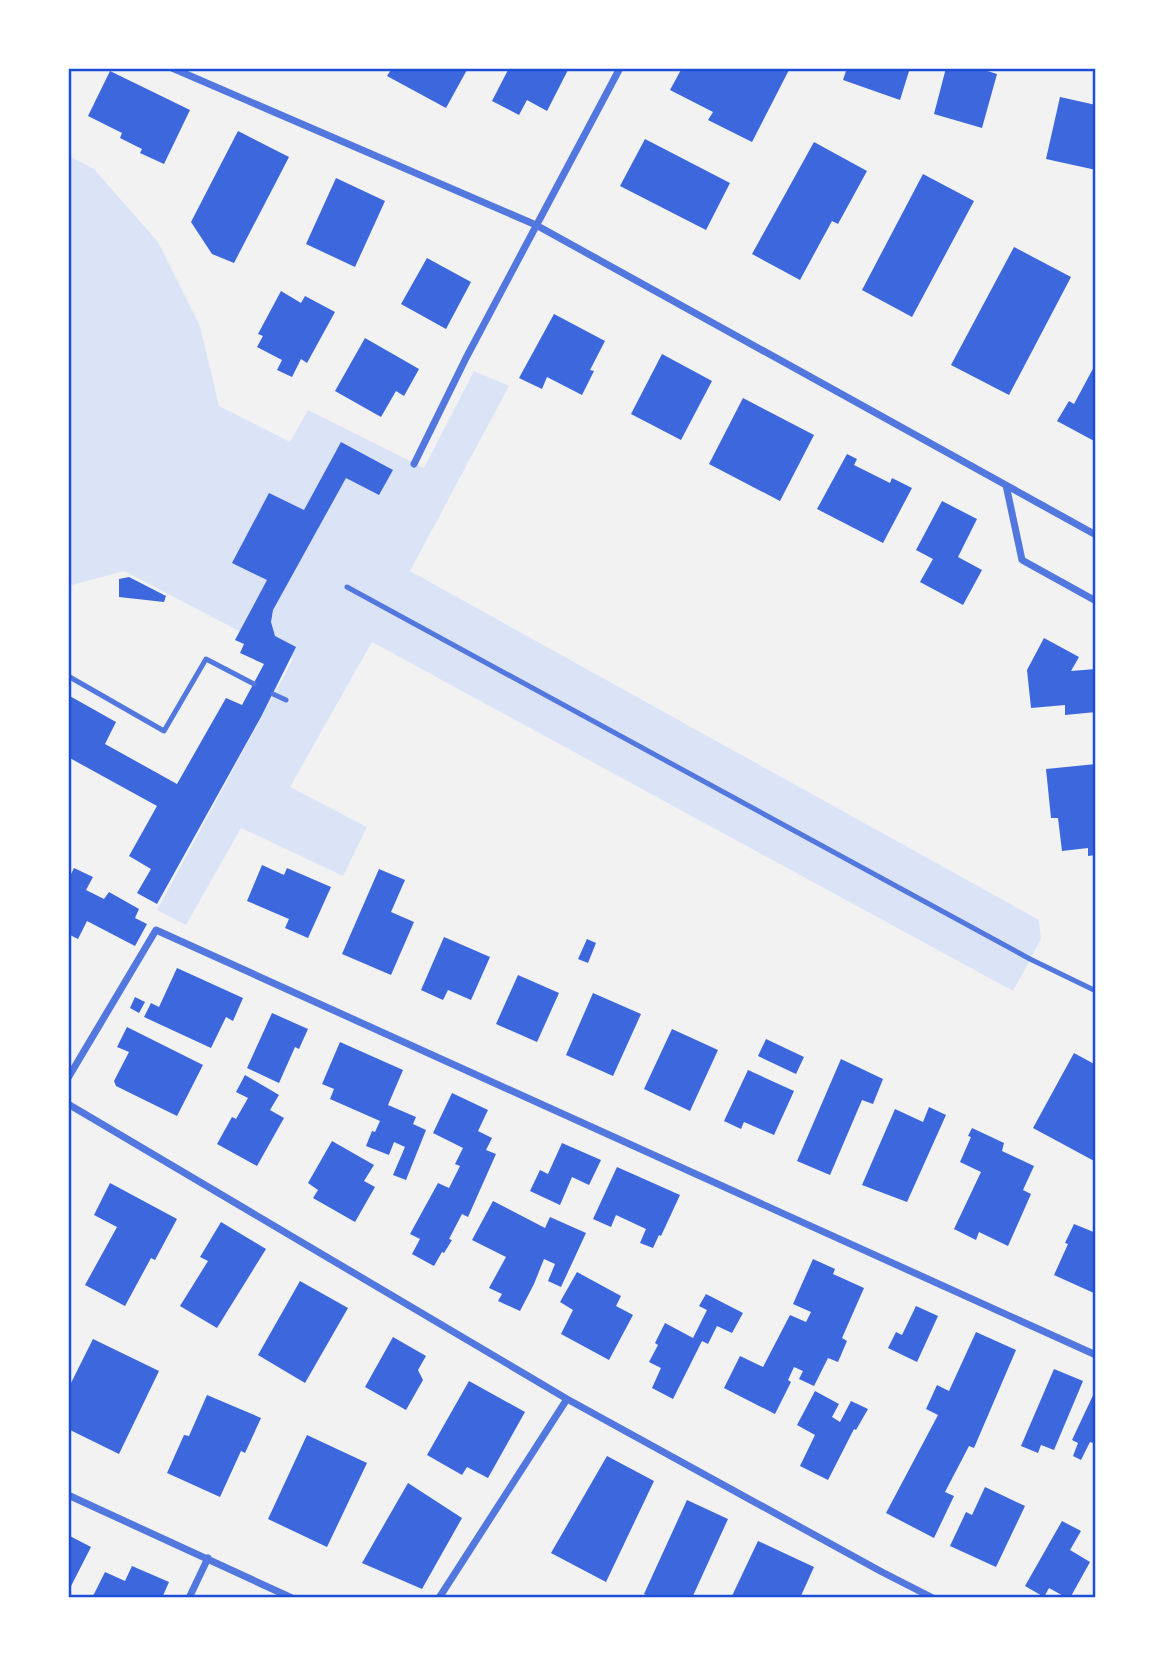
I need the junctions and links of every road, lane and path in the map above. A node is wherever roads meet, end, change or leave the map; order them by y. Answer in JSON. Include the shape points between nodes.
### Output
{"nodes":[{"id":1,"x":172,"y":68,"type":"edge"},
{"id":2,"x":620,"y":68,"type":"edge"},
{"id":3,"x":536,"y":225,"type":"junction"},
{"id":4,"x":414,"y":464,"type":"dead end"},
{"id":5,"x":1006,"y":485,"type":"junction"},
{"id":6,"x":1096,"y":535,"type":"edge"},
{"id":7,"x":347,"y":587,"type":"dead end"},
{"id":8,"x":1096,"y":601,"type":"edge"},
{"id":9,"x":68,"y":676,"type":"edge"},
{"id":10,"x":254,"y":684,"type":"dead end"},
{"id":11,"x":273,"y":694,"type":"dead end"},
{"id":12,"x":286,"y":700,"type":"dead end"},
{"id":13,"x":1096,"y":991,"type":"edge"},
{"id":14,"x":68,"y":1077,"type":"edge"},
{"id":15,"x":68,"y":1104,"type":"edge"},
{"id":16,"x":1096,"y":1355,"type":"edge"},
{"id":17,"x":568,"y":1399,"type":"junction"},
{"id":18,"x":68,"y":1495,"type":"edge"},
{"id":19,"x":208,"y":1558,"type":"junction"},
{"id":20,"x":189,"y":1598,"type":"edge"},
{"id":21,"x":292,"y":1598,"type":"edge"},
{"id":22,"x":439,"y":1598,"type":"edge"},
{"id":23,"x":933,"y":1598,"type":"edge"}],
"edges":[{"from":1,"to":3,"type":"street"},
{"from":2,"to":3,"type":"street"},
{"from":3,"to":4,"type":"street"},
{"from":3,"to":5,"type":"street"},
{"from":5,"to":6,"type":"street"},
{"from":5,"to":8,"type":"street","via":[[1022,560]]},
{"from":7,"to":13,"type":"lane"},
{"from":9,"to":10,"type":"lane","via":[[164,731],[206,659]]},
{"from":11,"to":12,"type":"lane"},
{"from":14,"to":16,"type":"street","via":[[156,930]]},
{"from":15,"to":17,"type":"street"},
{"from":17,"to":22,"type":"street"},
{"from":17,"to":23,"type":"street"},
{"from":18,"to":19,"type":"street"},
{"from":19,"to":20,"type":"street"},
{"from":19,"to":21,"type":"street"}]}
